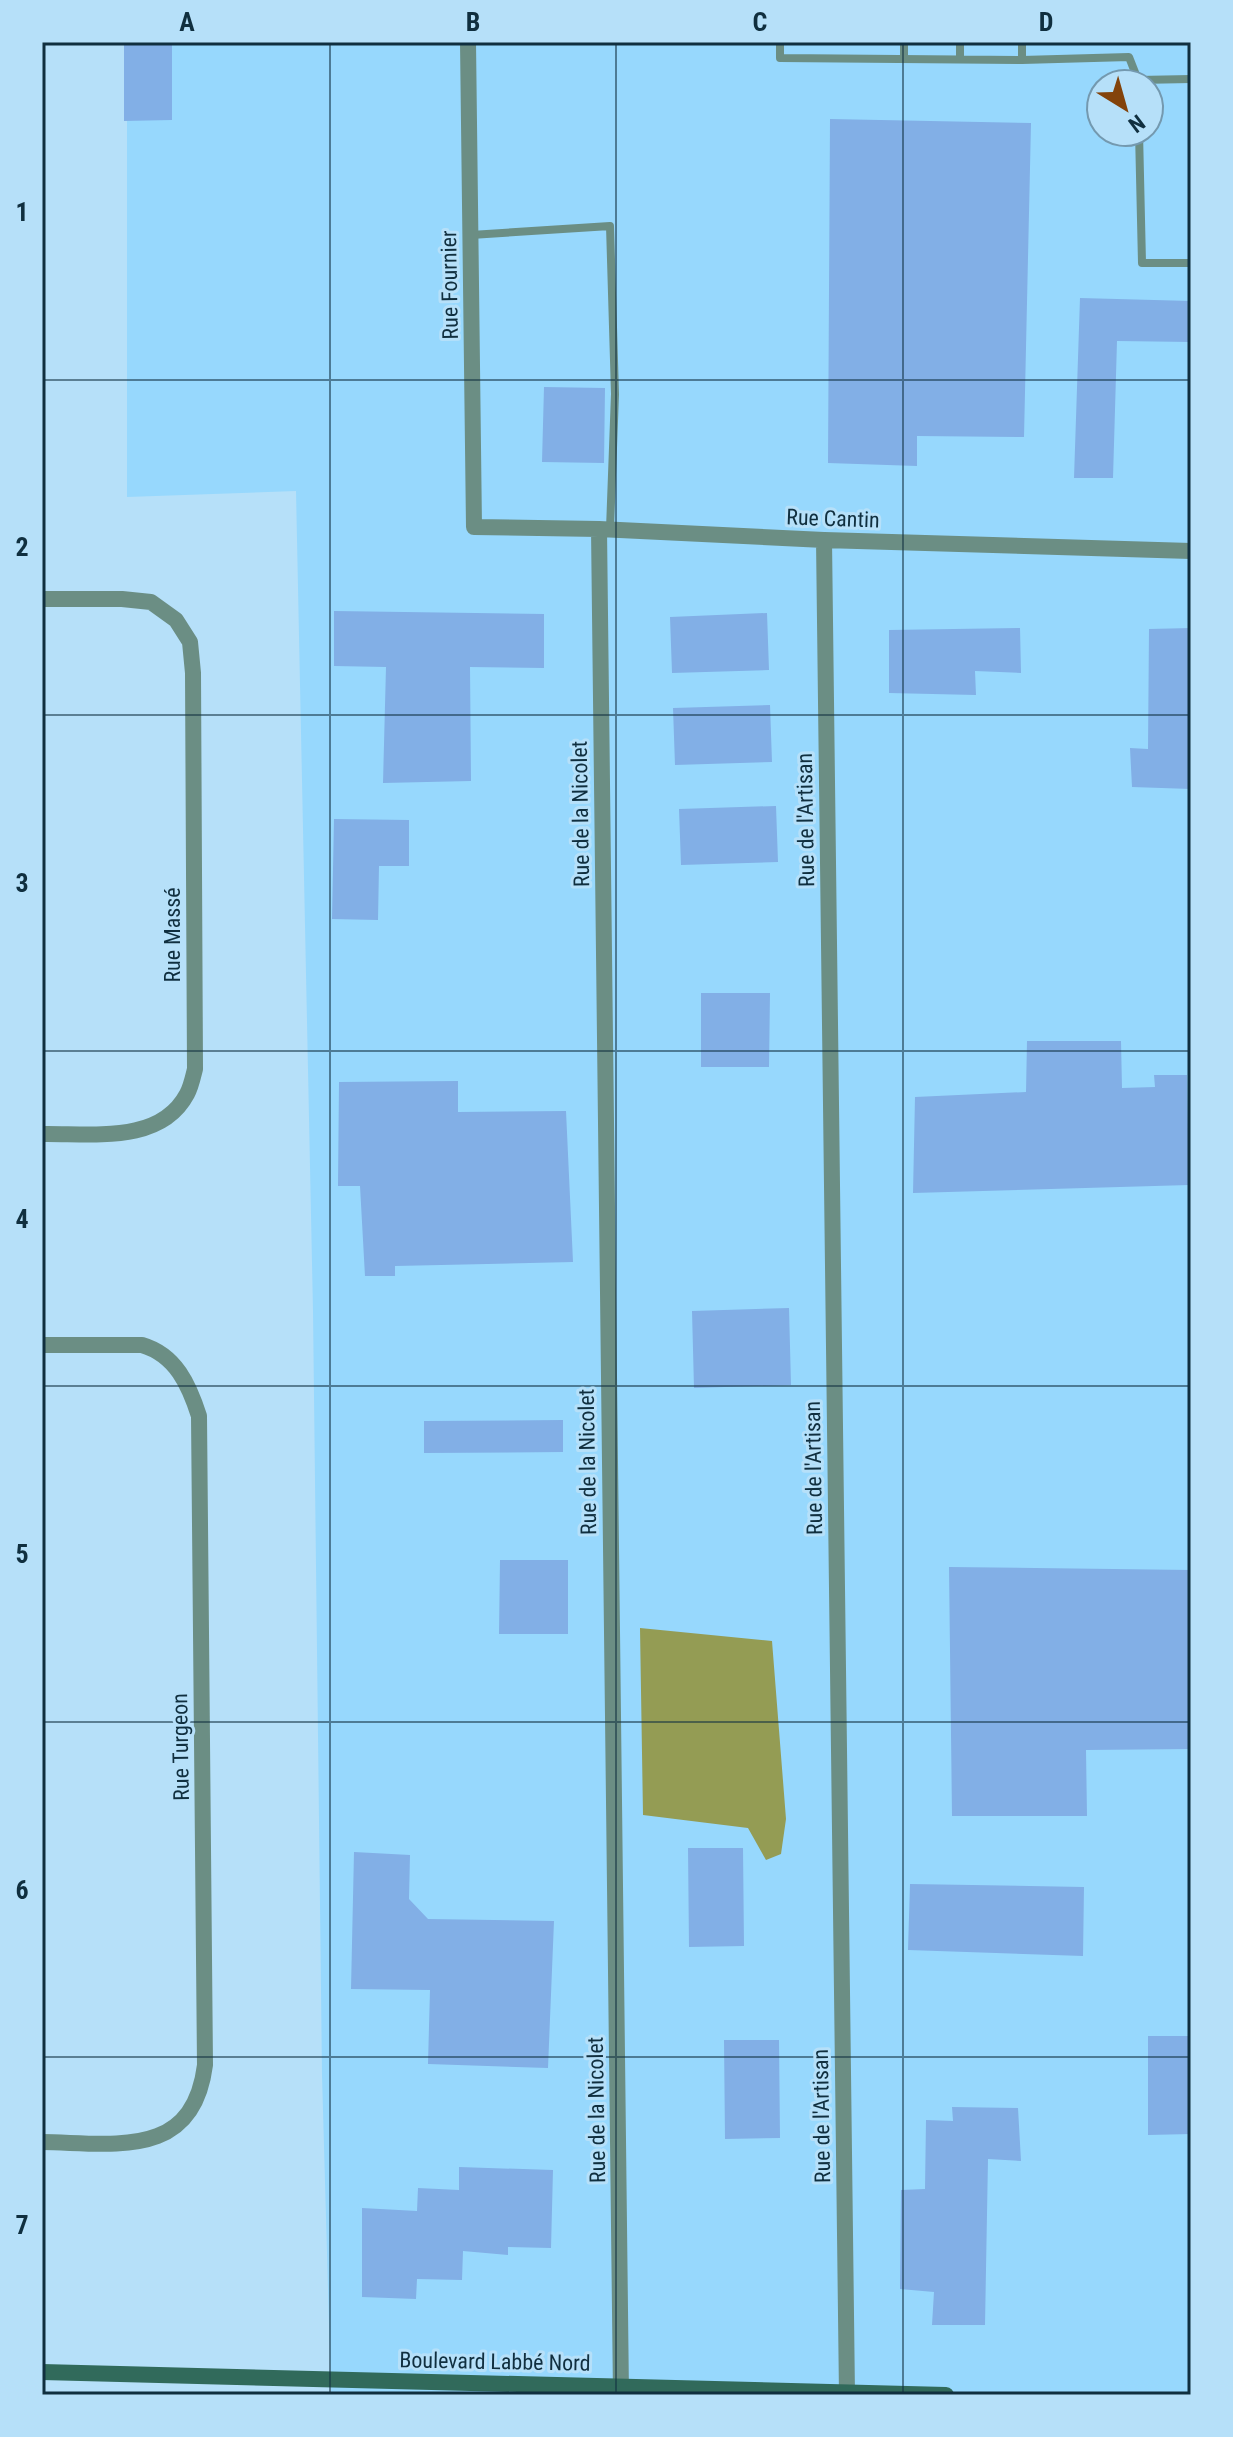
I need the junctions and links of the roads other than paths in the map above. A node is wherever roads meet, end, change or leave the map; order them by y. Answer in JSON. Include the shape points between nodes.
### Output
{"nodes":[{"id":1,"x":468,"y":42,"type":"edge"},
{"id":2,"x":780,"y":42,"type":"edge"},
{"id":3,"x":904,"y":42,"type":"edge"},
{"id":4,"x":960,"y":42,"type":"edge"},
{"id":5,"x":1022,"y":42,"type":"edge"},
{"id":6,"x":904,"y":59,"type":"junction"},
{"id":7,"x":960,"y":59,"type":"junction"},
{"id":8,"x":1022,"y":60,"type":"junction"},
{"id":9,"x":1133,"y":68,"type":"edge"},
{"id":10,"x":1191,"y":79,"type":"edge"},
{"id":11,"x":1165,"y":80,"type":"edge"},
{"id":12,"x":1139,"y":148,"type":"edge"},
{"id":13,"x":471,"y":235,"type":"junction"},
{"id":14,"x":1191,"y":263,"type":"edge"},
{"id":15,"x":474,"y":527,"type":"joint"},
{"id":16,"x":604,"y":530,"type":"junction"},
{"id":17,"x":824,"y":540,"type":"junction"},
{"id":18,"x":1191,"y":551,"type":"edge"},
{"id":19,"x":42,"y":599,"type":"edge"},
{"id":20,"x":42,"y":1134,"type":"edge"},
{"id":21,"x":42,"y":1345,"type":"edge"},
{"id":22,"x":42,"y":2142,"type":"edge"},
{"id":23,"x":42,"y":2372,"type":"edge"},
{"id":24,"x":621,"y":2390,"type":"edge"},
{"id":25,"x":847,"y":2394,"type":"edge"},
{"id":26,"x":946,"y":2395,"type":"edge"}],
"edges":[{"from":1,"to":13,"type":"street","name":"Rue Fournier"},
{"from":2,"to":6,"type":"lane","via":[[780,58]]},
{"from":3,"to":6,"type":"lane"},
{"from":4,"to":7,"type":"lane"},
{"from":5,"to":8,"type":"lane"},
{"from":6,"to":7,"type":"lane"},
{"from":7,"to":8,"type":"lane"},
{"from":8,"to":9,"type":"lane","via":[[1129,57]]},
{"from":10,"to":11,"type":"lane"},
{"from":12,"to":14,"type":"lane","via":[[1142,263]]},
{"from":13,"to":15,"type":"street","name":"Rue Fournier"},
{"from":13,"to":16,"type":"lane","via":[[610,226],[615,394]]},
{"from":15,"to":16,"type":"street","name":"Rue Cantin"},
{"from":16,"to":17,"type":"street","name":"Rue Cantin"},
{"from":16,"to":24,"type":"street","name":"Rue de la Nicolet"},
{"from":17,"to":18,"type":"street","name":"Rue Cantin"},
{"from":17,"to":25,"type":"street","name":"Rue de l'Artisan"},
{"from":19,"to":20,"type":"street","name":"Rue Massé","via":[[151,602],[176,620],[190,642],[195,1069],[188,1093],[173,1112],[146,1130]]},
{"from":21,"to":22,"type":"street","name":"Rue Turgeon","via":[[152,1348],[168,1358],[190,1386],[199,1416],[205,2049],[202,2089],[189,2115],[159,2138]]},
{"from":23,"to":24,"type":"main road","name":"Boulevard Labbé Nord"},
{"from":24,"to":25,"type":"main road","name":"Boulevard Labbé Nord"},
{"from":25,"to":26,"type":"main road","name":"Boulevard Labbé Nord"}]}
